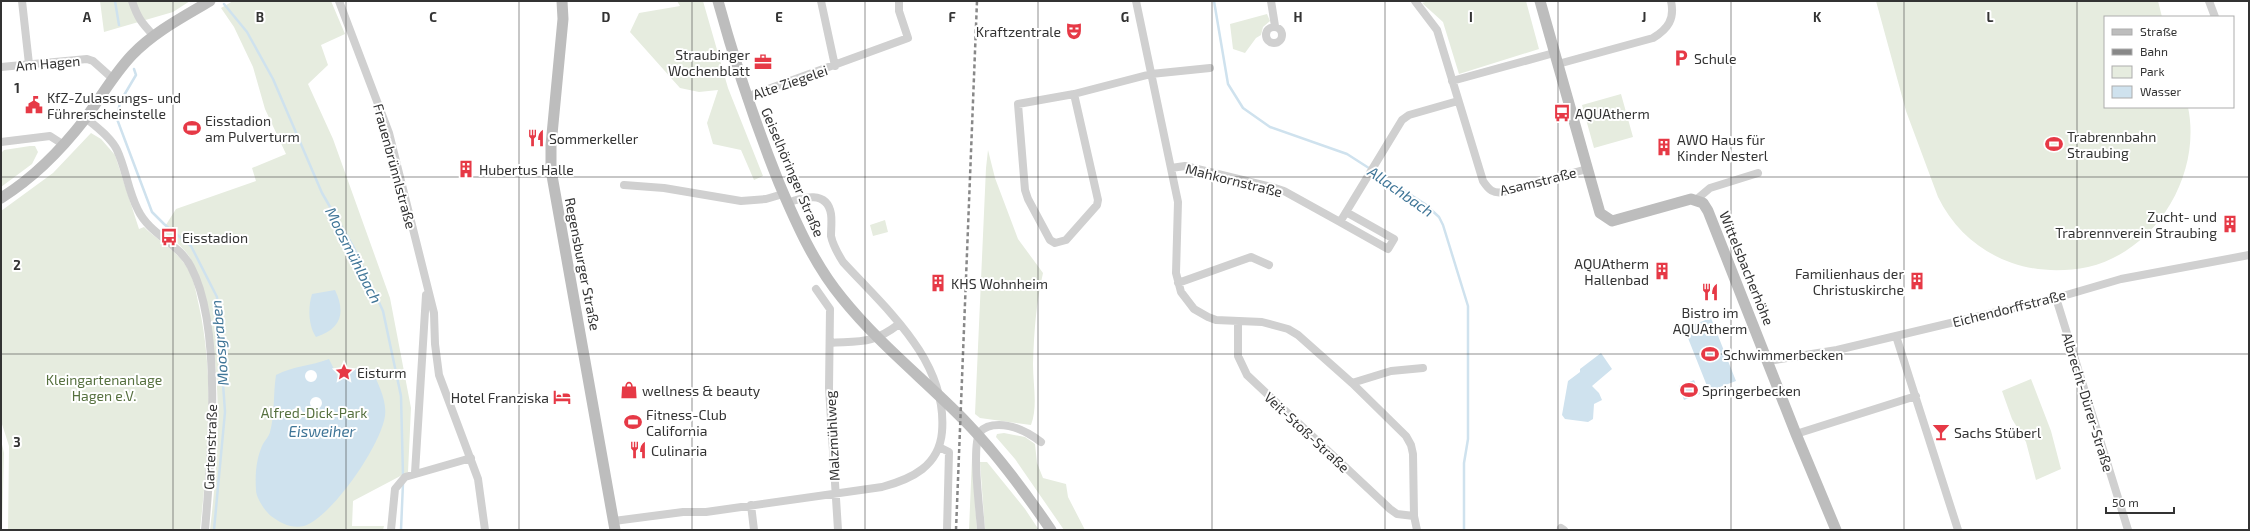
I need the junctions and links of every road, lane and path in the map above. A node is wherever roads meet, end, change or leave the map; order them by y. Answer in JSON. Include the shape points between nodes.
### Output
{"nodes":[{"id":1,"x":22,"y":1,"type":"edge"},
{"id":2,"x":132,"y":1,"type":"edge"},
{"id":3,"x":210,"y":1,"type":"edge"},
{"id":4,"x":339,"y":1,"type":"edge"},
{"id":5,"x":562,"y":1,"type":"edge"},
{"id":6,"x":718,"y":1,"type":"edge"},
{"id":7,"x":821,"y":1,"type":"edge"},
{"id":8,"x":898,"y":1,"type":"edge"},
{"id":9,"x":1136,"y":1,"type":"edge"},
{"id":10,"x":1271,"y":1,"type":"edge"},
{"id":11,"x":1415,"y":1,"type":"edge"},
{"id":12,"x":1540,"y":1,"type":"edge"},
{"id":13,"x":1671,"y":1,"type":"edge"},
{"id":14,"x":2209,"y":1,"type":"edge"},
{"id":15,"x":2215,"y":16,"type":"edge"},
{"id":16,"x":1275,"y":26,"type":"dead end"},
{"id":17,"x":154,"y":36,"type":"junction"},
{"id":18,"x":1554,"y":53,"type":"junction"},
{"id":19,"x":29,"y":64,"type":"junction"},
{"id":20,"x":1558,"y":64,"type":"junction"},
{"id":21,"x":835,"y":66,"type":"junction"},
{"id":22,"x":1,"y":67,"type":"edge"},
{"id":23,"x":1210,"y":68,"type":"dead end"},
{"id":24,"x":1151,"y":74,"type":"junction"},
{"id":25,"x":112,"y":78,"type":"junction"},
{"id":26,"x":1452,"y":81,"type":"junction"},
{"id":27,"x":1074,"y":94,"type":"junction"},
{"id":28,"x":746,"y":97,"type":"junction"},
{"id":29,"x":1458,"y":101,"type":"junction"},
{"id":30,"x":86,"y":118,"type":"junction"},
{"id":31,"x":1,"y":142,"type":"edge"},
{"id":32,"x":64,"y":145,"type":"junction"},
{"id":33,"x":1171,"y":168,"type":"junction"},
{"id":34,"x":1586,"y":169,"type":"junction"},
{"id":35,"x":1758,"y":173,"type":"dead end"},
{"id":36,"x":624,"y":185,"type":"dead end"},
{"id":37,"x":1,"y":198,"type":"edge"},
{"id":38,"x":785,"y":199,"type":"junction"},
{"id":39,"x":1697,"y":199,"type":"junction"},
{"id":40,"x":1346,"y":212,"type":"junction"},
{"id":41,"x":1340,"y":222,"type":"junction"},
{"id":42,"x":1374,"y":228,"type":"junction"},
{"id":43,"x":1368,"y":238,"type":"junction"},
{"id":44,"x":2249,"y":255,"type":"edge"},
{"id":45,"x":1269,"y":265,"type":"dead end"},
{"id":46,"x":1178,"y":283,"type":"junction"},
{"id":47,"x":426,"y":288,"type":"junction"},
{"id":48,"x":816,"y":289,"type":"dead end"},
{"id":49,"x":2056,"y":298,"type":"junction"},
{"id":50,"x":1238,"y":321,"type":"junction"},
{"id":51,"x":899,"y":324,"type":"junction"},
{"id":52,"x":1896,"y":336,"type":"junction"},
{"id":53,"x":830,"y":343,"type":"junction"},
{"id":54,"x":1768,"y":361,"type":"junction"},
{"id":55,"x":1423,"y":368,"type":"dead end"},
{"id":56,"x":1352,"y":383,"type":"junction"},
{"id":57,"x":1916,"y":396,"type":"junction"},
{"id":58,"x":1796,"y":434,"type":"junction"},
{"id":59,"x":1041,"y":442,"type":"dead end"},
{"id":60,"x":939,"y":447,"type":"junction"},
{"id":61,"x":471,"y":458,"type":"junction"},
{"id":62,"x":415,"y":473,"type":"junction"},
{"id":63,"x":835,"y":493,"type":"junction"},
{"id":64,"x":751,"y":505,"type":"junction"},
{"id":65,"x":1414,"y":516,"type":"junction"},
{"id":66,"x":615,"y":526,"type":"edge"},
{"id":67,"x":205,"y":530,"type":"edge"},
{"id":68,"x":391,"y":530,"type":"edge"},
{"id":69,"x":485,"y":530,"type":"edge"},
{"id":70,"x":754,"y":530,"type":"edge"},
{"id":71,"x":838,"y":530,"type":"edge"},
{"id":72,"x":947,"y":530,"type":"edge"},
{"id":73,"x":981,"y":530,"type":"edge"},
{"id":74,"x":1051,"y":530,"type":"edge"},
{"id":75,"x":1417,"y":530,"type":"edge"},
{"id":76,"x":1836,"y":530,"type":"edge"},
{"id":77,"x":1958,"y":530,"type":"edge"},
{"id":78,"x":2128,"y":530,"type":"edge"}],
"edges":[{"from":1,"to":19,"type":"street"},
{"from":2,"to":17,"type":"street","via":[[138,18]]},
{"from":3,"to":17,"type":"street"},
{"from":4,"to":47,"type":"street","name":"Frauenbrünnlstraße","via":[[389,134]]},
{"from":5,"to":66,"type":"street","name":"Regensburger Straße","via":[[563,19],[550,145],[551,170]]},
{"from":6,"to":28,"type":"street","name":"Geiselhöringer Straße"},
{"from":7,"to":21,"type":"street","name":"Alte Ziegelei"},
{"from":8,"to":21,"type":"street","name":"Alte Ziegelei","via":[[908,38]]},
{"from":9,"to":24,"type":"street","name":"Mahkornstraße"},
{"from":10,"to":16,"type":"street"},
{"from":11,"to":26,"type":"street","name":"Asamstraße","via":[[1437,30]]},
{"from":12,"to":18,"type":"street"},
{"from":13,"to":20,"type":"street","via":[[1671,22],[1653,38]]},
{"from":14,"to":15,"type":"street"},
{"from":17,"to":25,"type":"street","via":[[133,54]]},
{"from":18,"to":20,"type":"street"},
{"from":18,"to":26,"type":"street"},
{"from":19,"to":22,"type":"street","name":"Am Hagen"},
{"from":19,"to":25,"type":"street","name":"Am Hagen","via":[[87,59],[93,61]]},
{"from":20,"to":34,"type":"street"},
{"from":21,"to":28,"type":"street","name":"Alte Ziegelei"},
{"from":23,"to":24,"type":"street"},
{"from":24,"to":27,"type":"street"},
{"from":24,"to":33,"type":"street","name":"Mahkornstraße"},
{"from":25,"to":30,"type":"street"},
{"from":26,"to":29,"type":"street","name":"Asamstraße"},
{"from":27,"to":27,"type":"street","via":[[1018,104],[1028,200],[1050,240],[1060,244],[1097,205],[1098,200]]},
{"from":28,"to":38,"type":"street","name":"Geiselhöringer Straße"},
{"from":29,"to":34,"type":"street","name":"Asamstraße","via":[[1482,181],[1492,192],[1504,192]]},
{"from":29,"to":40,"type":"street","via":[[1409,115],[1402,120]]},
{"from":30,"to":32,"type":"street"},
{"from":30,"to":67,"type":"street","name":"Gartenstraße","via":[[109,139],[116,150],[140,214],[157,234],[184,256],[198,281],[208,329],[212,389]]},
{"from":31,"to":32,"type":"street","via":[[50,136]]},
{"from":32,"to":37,"type":"street","via":[[29,179]]},
{"from":33,"to":41,"type":"street","name":"Mahkornstraße","via":[[1185,166],[1272,186]]},
{"from":33,"to":46,"type":"street","via":[[1178,202]]},
{"from":34,"to":39,"type":"street","via":[[1597,207],[1603,217],[1612,221],[1684,200]]},
{"from":35,"to":39,"type":"street","via":[[1710,188]]},
{"from":36,"to":38,"type":"street","via":[[664,188],[742,201]]},
{"from":38,"to":51,"type":"street","via":[[808,196],[822,199],[827,204],[831,213],[832,237],[836,251]]},
{"from":38,"to":74,"type":"street","name":"Geiselhöringer Straße","via":[[825,275],[869,329],[962,418],[995,454]]},
{"from":39,"to":54,"type":"street","name":"Wittelsbacherhöhe","via":[[1708,211]]},
{"from":40,"to":41,"type":"street"},
{"from":40,"to":42,"type":"street","name":"Mahkornstraße"},
{"from":41,"to":43,"type":"street","name":"Mahkornstraße"},
{"from":42,"to":43,"type":"street"},
{"from":42,"to":43,"type":"street","name":"Mahkornstraße","via":[[1394,239],[1388,249]]},
{"from":44,"to":49,"type":"street","name":"Eichendorffstraße","via":[[2121,279]]},
{"from":45,"to":46,"type":"street","via":[[1251,257]]},
{"from":46,"to":50,"type":"street","via":[[1186,299],[1200,313],[1216,320]]},
{"from":47,"to":61,"type":"street","name":"Frauenbrünnlstraße","via":[[434,313],[434,344],[439,375]]},
{"from":47,"to":62,"type":"street","name":"Frauenbrünnlstraße"},
{"from":48,"to":53,"type":"street","name":"Malzmühlweg","via":[[830,309]]},
{"from":49,"to":52,"type":"street","name":"Eichendorffstraße"},
{"from":49,"to":78,"type":"street","name":"Albrecht-Dürer-Straße"},
{"from":50,"to":56,"type":"street","via":[[1262,322],[1288,329],[1306,341]]},
{"from":50,"to":65,"type":"street","name":"Veit-Stoß-Straße","via":[[1238,356],[1246,375],[1390,509],[1397,514]]},
{"from":51,"to":53,"type":"street","via":[[882,336],[868,340]]},
{"from":51,"to":60,"type":"street","via":[[926,362],[936,382],[943,422]]},
{"from":52,"to":54,"type":"street","name":"Eichendorffstraße","via":[[1837,350]]},
{"from":52,"to":57,"type":"street"},
{"from":53,"to":63,"type":"street","name":"Malzmühlweg","via":[[829,388]]},
{"from":54,"to":58,"type":"street","name":"Wittelsbacherhöhe"},
{"from":55,"to":56,"type":"street","via":[[1391,370]]},
{"from":56,"to":65,"type":"street","via":[[1406,436],[1411,445]]},
{"from":57,"to":58,"type":"street"},
{"from":57,"to":77,"type":"street"},
{"from":58,"to":76,"type":"street","name":"Wittelsbacherhöhe"},
{"from":59,"to":73,"type":"street","via":[[1030,433],[1002,425],[991,425],[980,433],[976,443],[976,457]]},
{"from":60,"to":63,"type":"street","via":[[929,465],[908,480]]},
{"from":60,"to":72,"type":"street","via":[[949,452]]},
{"from":61,"to":62,"type":"street","via":[[459,464]]},
{"from":61,"to":69,"type":"street","name":"Frauenbrünnlstraße","via":[[478,479]]},
{"from":62,"to":68,"type":"street","via":[[402,480],[395,489]]},
{"from":63,"to":64,"type":"street"},
{"from":63,"to":71,"type":"street","name":"Malzmühlweg"},
{"from":64,"to":66,"type":"street"},
{"from":64,"to":70,"type":"street"},
{"from":65,"to":75,"type":"street"}]}
